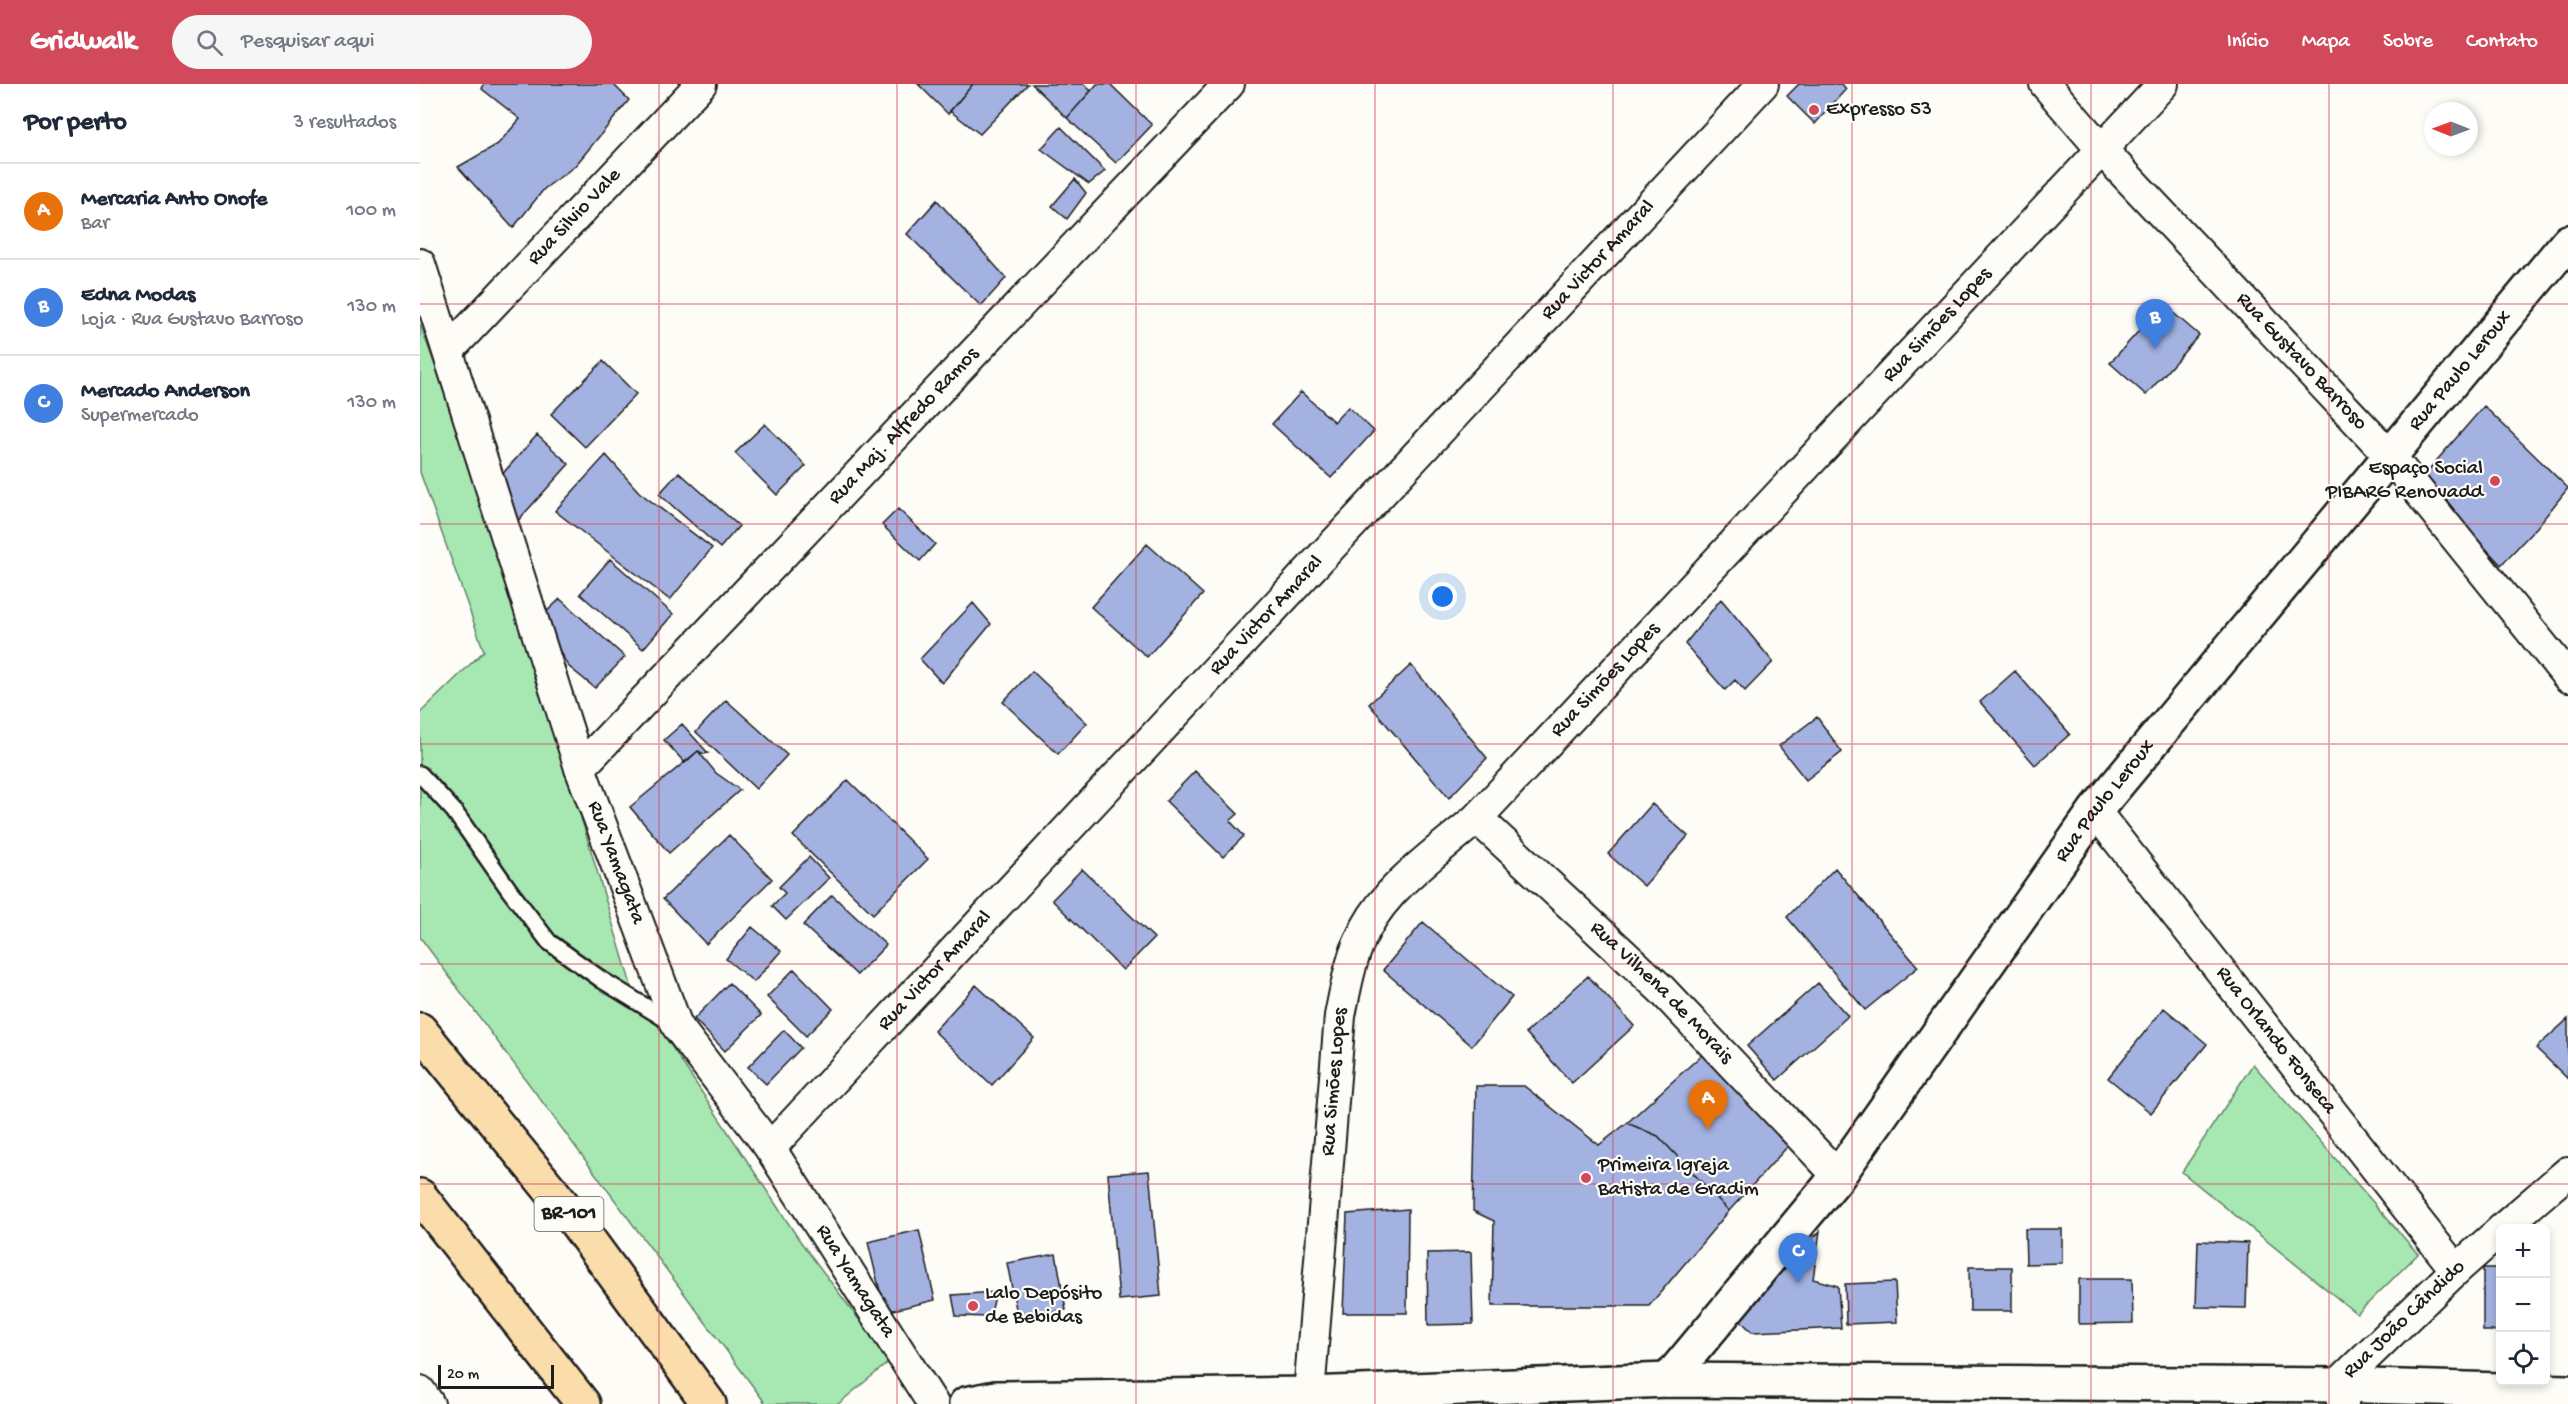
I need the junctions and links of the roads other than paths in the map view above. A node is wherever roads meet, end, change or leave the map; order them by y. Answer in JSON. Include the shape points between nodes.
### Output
{"nodes":[{"id":1,"x":701,"y":84,"type":"edge"},
{"id":2,"x":1229,"y":84,"type":"edge"},
{"id":3,"x":1763,"y":84,"type":"edge"},
{"id":4,"x":2045,"y":84,"type":"edge"},
{"id":5,"x":2163,"y":84,"type":"edge"},
{"id":6,"x":2102,"y":150,"type":"junction"},
{"id":7,"x":2568,"y":242,"type":"edge"},
{"id":8,"x":420,"y":264,"type":"edge"},
{"id":9,"x":449,"y":350,"type":"junction"},
{"id":10,"x":2390,"y":456,"type":"junction"},
{"id":11,"x":2568,"y":677,"type":"edge"},
{"id":12,"x":580,"y":768,"type":"junction"},
{"id":13,"x":420,"y":774,"type":"edge"},
{"id":14,"x":2095,"y":812,"type":"junction"},
{"id":15,"x":1477,"y":818,"type":"junction"},
{"id":16,"x":677,"y":1026,"type":"junction"},
{"id":17,"x":420,"y":1030,"type":"edge"},
{"id":18,"x":770,"y":1148,"type":"junction"},
{"id":19,"x":2568,"y":1172,"type":"edge"},
{"id":20,"x":1838,"y":1176,"type":"junction"},
{"id":21,"x":420,"y":1196,"type":"edge"},
{"id":22,"x":2509,"y":1224,"type":"edge"},
{"id":23,"x":2496,"y":1235,"type":"edge"},
{"id":24,"x":2456,"y":1270,"type":"junction"},
{"id":25,"x":1668,"y":1380,"type":"junction"},
{"id":26,"x":420,"y":1391,"type":"edge"},
{"id":27,"x":2568,"y":1392,"type":"edge"},
{"id":28,"x":2340,"y":1395,"type":"edge"},
{"id":29,"x":1311,"y":1399,"type":"edge"},
{"id":30,"x":429,"y":1404,"type":"edge"},
{"id":31,"x":583,"y":1404,"type":"edge"},
{"id":32,"x":709,"y":1404,"type":"edge"},
{"id":33,"x":933,"y":1404,"type":"edge"},
{"id":34,"x":966,"y":1404,"type":"edge"}],
"edges":[{"from":1,"to":9,"type":"street","name":"Rua Silvio Vale"},
{"from":2,"to":12,"type":"street","name":"Rua Maj. Alfredo Ramos"},
{"from":3,"to":18,"type":"street","name":"Rua Victor Amaral"},
{"from":4,"to":6,"type":"street","name":"Rua Gustavo Barroso"},
{"from":5,"to":6,"type":"street","name":"Rua Simões Lopes"},
{"from":6,"to":10,"type":"street","name":"Rua Gustavo Barroso"},
{"from":6,"to":15,"type":"street","name":"Rua Simões Lopes"},
{"from":7,"to":10,"type":"street","name":"Rua Paulo Leroux"},
{"from":8,"to":9,"type":"street","name":"Rua Yamagata"},
{"from":9,"to":12,"type":"street","name":"Rua Yamagata"},
{"from":10,"to":11,"type":"street","name":"Rua Gustavo Barroso"},
{"from":10,"to":14,"type":"street","name":"Rua Paulo Leroux"},
{"from":12,"to":16,"type":"street","name":"Rua Yamagata"},
{"from":13,"to":16,"type":"lane","via":[[454,811],[549,942]]},
{"from":14,"to":20,"type":"street","name":"Rua Paulo Leroux"},
{"from":14,"to":24,"type":"street","name":"Rua Orlando Fonseca"},
{"from":15,"to":20,"type":"street","name":"Rua Vilhena de Morais","via":[[1661,989]]},
{"from":15,"to":29,"type":"street","name":"Rua Simões Lopes","via":[[1392,892],[1366,927],[1350,964],[1340,1016]]},
{"from":16,"to":18,"type":"street","name":"Rua Yamagata"},
{"from":17,"to":32,"type":"highway","number":"BR-101","via":[[566,1209]]},
{"from":18,"to":33,"type":"street","name":"Rua Yamagata"},
{"from":19,"to":22,"type":"street","name":"Rua João Cândido"},
{"from":20,"to":25,"type":"street","name":"Rua Paulo Leroux"},
{"from":21,"to":31,"type":"highway"},
{"from":23,"to":24,"type":"street","name":"Rua João Cândido"},
{"from":24,"to":28,"type":"street","name":"Rua João Cândido"},
{"from":25,"to":28,"type":"street"},
{"from":25,"to":29,"type":"street"},
{"from":26,"to":30,"type":"street"},
{"from":27,"to":28,"type":"street"},
{"from":29,"to":34,"type":"street","via":[[996,1398]]}]}
